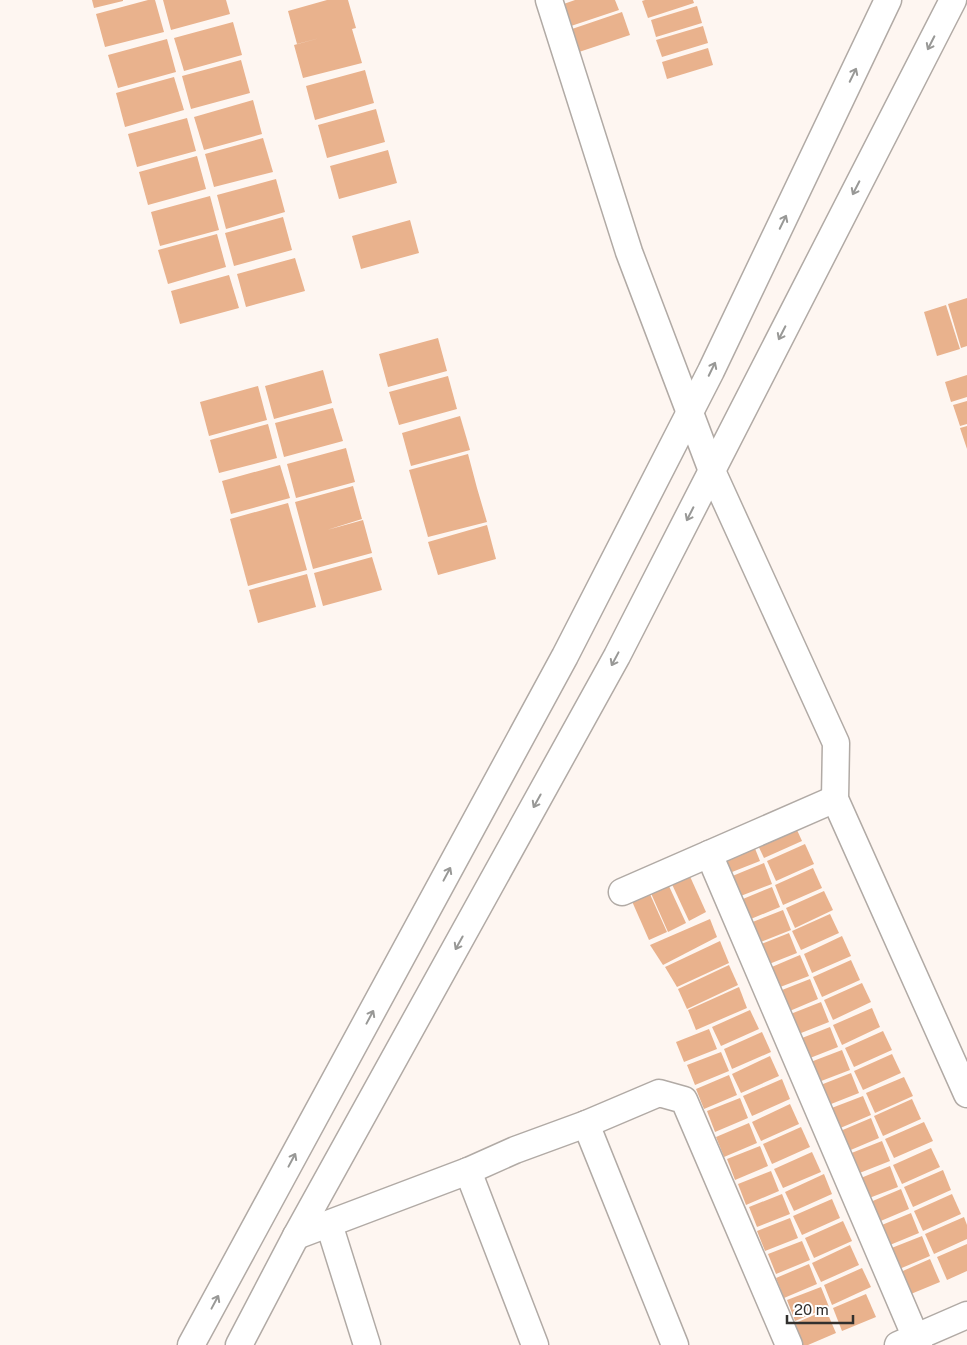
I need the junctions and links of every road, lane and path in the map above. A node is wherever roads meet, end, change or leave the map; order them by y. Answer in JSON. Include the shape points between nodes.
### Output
{"nodes":[{"id":1,"x":549,"y":0,"type":"edge"},
{"id":2,"x":888,"y":0,"type":"edge"},
{"id":3,"x":953,"y":0,"type":"edge"},
{"id":4,"x":690,"y":412,"type":"junction"},
{"id":5,"x":712,"y":471,"type":"junction"},
{"id":6,"x":835,"y":799,"type":"junction"},
{"id":7,"x":708,"y":854,"type":"junction"},
{"id":8,"x":622,"y":892,"type":"dead end"},
{"id":9,"x":967,"y":1094,"type":"edge"},
{"id":10,"x":586,"y":1124,"type":"junction"},
{"id":11,"x":468,"y":1171,"type":"junction"},
{"id":12,"x":329,"y":1224,"type":"junction"},
{"id":13,"x":296,"y":1236,"type":"junction"},
{"id":14,"x":967,"y":1315,"type":"edge"},
{"id":15,"x":911,"y":1342,"type":"edge"},
{"id":16,"x":191,"y":1345,"type":"edge"},
{"id":17,"x":239,"y":1345,"type":"edge"},
{"id":18,"x":367,"y":1345,"type":"edge"},
{"id":19,"x":535,"y":1345,"type":"edge"},
{"id":20,"x":675,"y":1345,"type":"edge"},
{"id":21,"x":790,"y":1345,"type":"edge"}],
"edges":[{"from":1,"to":4,"type":"street","via":[[629,252]]},
{"from":4,"to":2,"type":"street","one_way":true},
{"from":3,"to":5,"type":"street","one_way":true},
{"from":4,"to":5,"type":"street"},
{"from":16,"to":4,"type":"street","one_way":true,"via":[[565,656]]},
{"from":5,"to":6,"type":"street","via":[[836,743]]},
{"from":5,"to":13,"type":"street","one_way":true,"via":[[617,656]]},
{"from":6,"to":7,"type":"street"},
{"from":6,"to":9,"type":"street"},
{"from":7,"to":8,"type":"street"},
{"from":7,"to":15,"type":"street"},
{"from":10,"to":11,"type":"street"},
{"from":10,"to":20,"type":"street"},
{"from":10,"to":21,"type":"street","via":[[660,1093],[684,1100]]},
{"from":11,"to":12,"type":"street"},
{"from":11,"to":19,"type":"street"},
{"from":12,"to":13,"type":"street"},
{"from":12,"to":18,"type":"street"},
{"from":13,"to":17,"type":"street"},
{"from":14,"to":15,"type":"street"}]}
